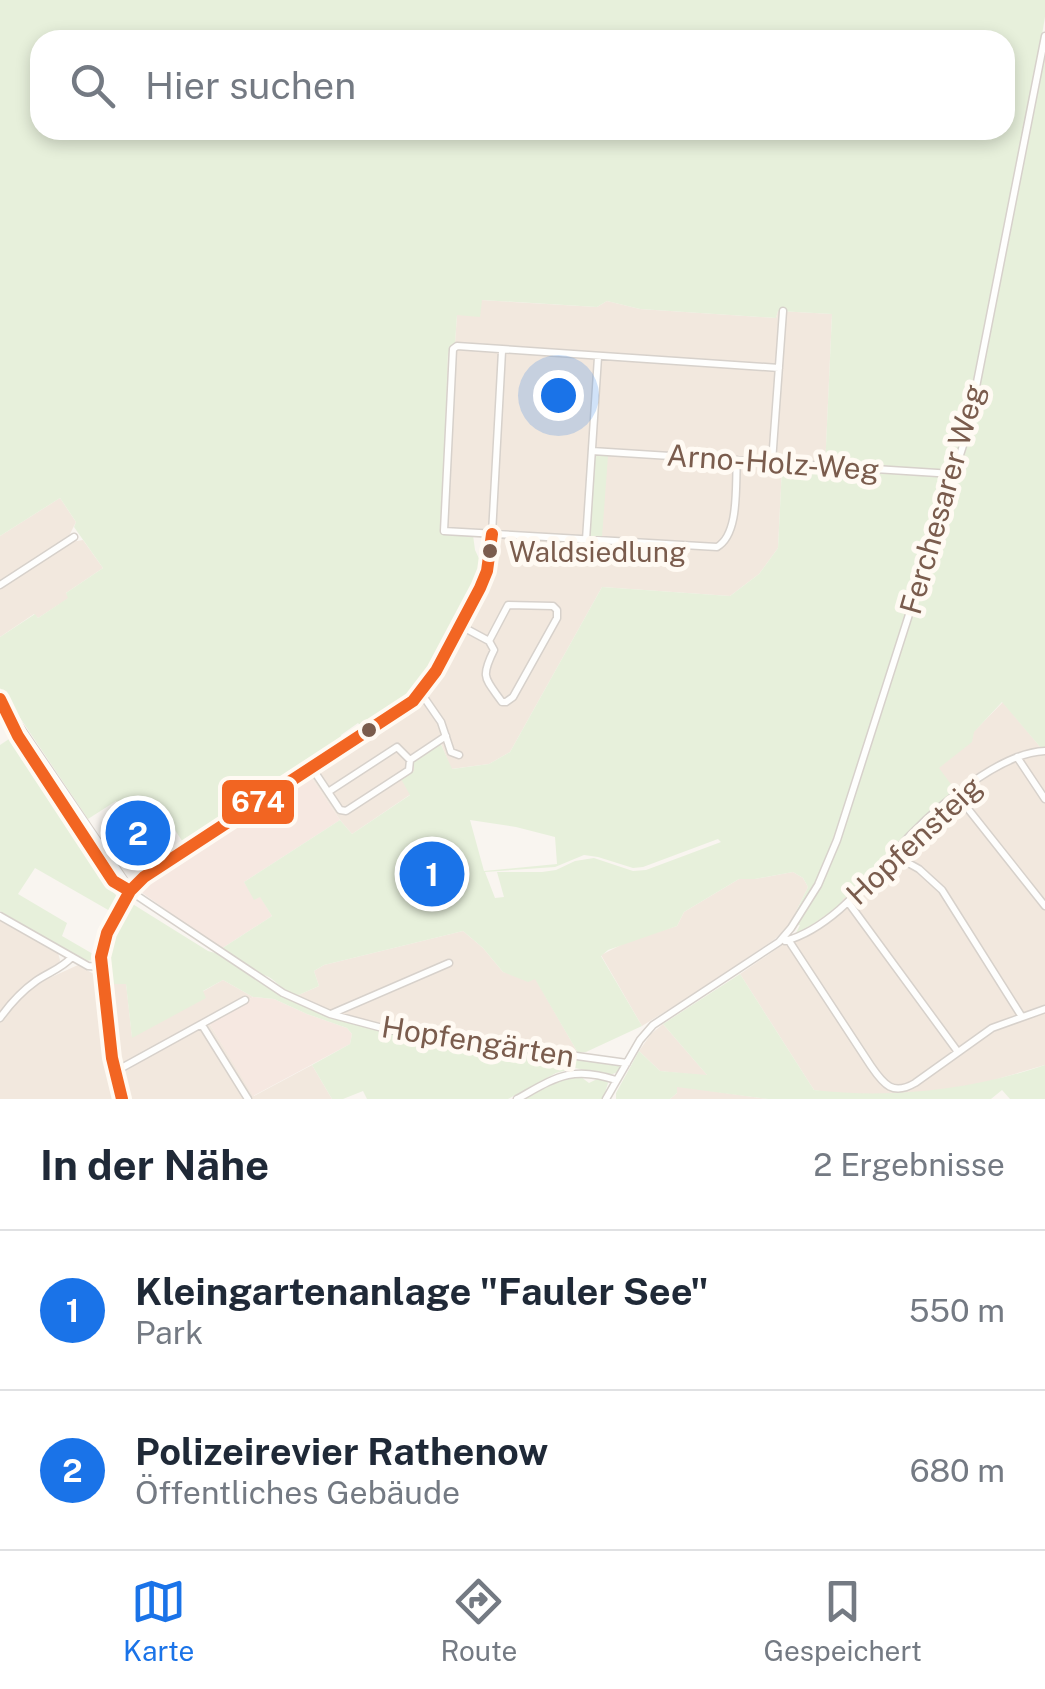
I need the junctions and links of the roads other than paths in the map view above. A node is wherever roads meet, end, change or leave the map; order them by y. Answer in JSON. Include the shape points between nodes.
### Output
{"nodes":[{"id":1,"x":1045,"y":36,"type":"edge"},
{"id":2,"x":783,"y":311,"type":"dead end"},
{"id":3,"x":502,"y":351,"type":"junction"},
{"id":4,"x":598,"y":357,"type":"junction"},
{"id":5,"x":779,"y":368,"type":"junction"},
{"id":6,"x":592,"y":450,"type":"junction"},
{"id":7,"x":737,"y":460,"type":"junction"},
{"id":8,"x":772,"y":462,"type":"junction"},
{"id":9,"x":953,"y":474,"type":"junction"},
{"id":10,"x":492,"y":534,"type":"junction"},
{"id":11,"x":74,"y":536,"type":"dead end"},
{"id":12,"x":586,"y":540,"type":"junction"},
{"id":13,"x":0,"y":585,"type":"edge"},
{"id":14,"x":461,"y":626,"type":"junction"},
{"id":15,"x":489,"y":641,"type":"junction"},
{"id":16,"x":420,"y":693,"type":"junction"},
{"id":17,"x":0,"y":699,"type":"edge"},
{"id":18,"x":446,"y":736,"type":"junction"},
{"id":19,"x":1045,"y":751,"type":"edge"},
{"id":20,"x":459,"y":755,"type":"dead end"},
{"id":21,"x":1017,"y":757,"type":"junction"},
{"id":22,"x":410,"y":760,"type":"junction"},
{"id":23,"x":312,"y":768,"type":"junction"},
{"id":24,"x":328,"y":792,"type":"junction"},
{"id":25,"x":957,"y":795,"type":"junction"},
{"id":26,"x":1045,"y":800,"type":"edge"},
{"id":27,"x":892,"y":854,"type":"junction"},
{"id":28,"x":130,"y":892,"type":"junction"},
{"id":29,"x":848,"y":902,"type":"junction"},
{"id":30,"x":1045,"y":906,"type":"edge"},
{"id":31,"x":0,"y":916,"type":"edge"},
{"id":32,"x":789,"y":941,"type":"junction"},
{"id":33,"x":779,"y":942,"type":"junction"},
{"id":34,"x":72,"y":957,"type":"junction"},
{"id":35,"x":448,"y":963,"type":"dead end"},
{"id":36,"x":102,"y":967,"type":"junction"},
{"id":37,"x":244,"y":1000,"type":"dead end"},
{"id":38,"x":1045,"y":1008,"type":"edge"},
{"id":39,"x":330,"y":1014,"type":"junction"},
{"id":40,"x":1022,"y":1017,"type":"junction"},
{"id":41,"x":0,"y":1018,"type":"edge"},
{"id":42,"x":202,"y":1025,"type":"junction"},
{"id":43,"x":958,"y":1052,"type":"junction"},
{"id":44,"x":626,"y":1066,"type":"junction"},
{"id":45,"x":116,"y":1071,"type":"junction"},
{"id":46,"x":616,"y":1080,"type":"junction"},
{"id":47,"x":122,"y":1099,"type":"edge"},
{"id":48,"x":248,"y":1099,"type":"edge"},
{"id":49,"x":517,"y":1099,"type":"edge"},
{"id":50,"x":606,"y":1099,"type":"edge"}],
"edges":[{"from":1,"to":9,"type":"street","name":"Ferchesarer Weg","via":[[972,411]]},
{"from":2,"to":5,"type":"street"},
{"from":3,"to":4,"type":"street"},
{"from":3,"to":10,"type":"street"},
{"from":3,"to":10,"type":"street","via":[[456,346],[452,354],[444,530]]},
{"from":4,"to":5,"type":"street"},
{"from":4,"to":6,"type":"street"},
{"from":5,"to":8,"type":"street"},
{"from":6,"to":7,"type":"street","name":"Arno-Holz-Weg"},
{"from":6,"to":12,"type":"street"},
{"from":7,"to":8,"type":"street","name":"Arno-Holz-Weg"},
{"from":7,"to":12,"type":"street","via":[[733,524],[718,548]]},
{"from":8,"to":9,"type":"street","name":"Arno-Holz-Weg"},
{"from":9,"to":33,"type":"street","name":"Ferchesarer Weg","via":[[837,840],[818,886]]},
{"from":10,"to":12,"type":"street"},
{"from":10,"to":14,"type":"street","via":[[487,571]]},
{"from":11,"to":13,"type":"street"},
{"from":14,"to":15,"type":"street"},
{"from":14,"to":16,"type":"street"},
{"from":15,"to":15,"type":"street","via":[[508,605],[557,610],[506,702],[484,674],[494,650]]},
{"from":16,"to":18,"type":"street"},
{"from":16,"to":23,"type":"street"},
{"from":17,"to":28,"type":"street","via":[[113,881]]},
{"from":18,"to":20,"type":"street"},
{"from":18,"to":22,"type":"street"},
{"from":19,"to":21,"type":"street","name":"Hopfensteig"},
{"from":21,"to":25,"type":"street","name":"Hopfensteig"},
{"from":21,"to":26,"type":"street"},
{"from":22,"to":24,"type":"street","via":[[397,746]]},
{"from":22,"to":24,"type":"street","via":[[409,770],[346,811]]},
{"from":23,"to":24,"type":"street"},
{"from":23,"to":28,"type":"street"},
{"from":25,"to":27,"type":"street","name":"Hopfensteig"},
{"from":25,"to":30,"type":"street"},
{"from":27,"to":29,"type":"street","name":"Hopfensteig"},
{"from":27,"to":40,"type":"street","via":[[942,890]]},
{"from":28,"to":36,"type":"street","via":[[104,939]]},
{"from":28,"to":39,"type":"street","name":"Hopfengärten","via":[[283,993]]},
{"from":29,"to":32,"type":"street","name":"Hopfensteig"},
{"from":29,"to":43,"type":"street"},
{"from":31,"to":34,"type":"street"},
{"from":32,"to":33,"type":"street","name":"Ferchesarer Weg"},
{"from":32,"to":43,"type":"street","via":[[888,1086],[901,1090]]},
{"from":33,"to":44,"type":"street","name":"Ferchesarer Weg","via":[[652,1025]]},
{"from":34,"to":36,"type":"street"},
{"from":34,"to":41,"type":"street","via":[[25,990]]},
{"from":35,"to":39,"type":"street","name":"Hopfengärten"},
{"from":36,"to":45,"type":"street"},
{"from":37,"to":42,"type":"street"},
{"from":38,"to":40,"type":"street"},
{"from":39,"to":44,"type":"street","name":"Hopfengärten","via":[[390,1030]]},
{"from":40,"to":43,"type":"street"},
{"from":42,"to":45,"type":"street"},
{"from":42,"to":48,"type":"street"},
{"from":44,"to":46,"type":"street","name":"Ferchesarer Weg"},
{"from":45,"to":47,"type":"street"},
{"from":46,"to":49,"type":"street","via":[[568,1073]]},
{"from":46,"to":50,"type":"street","name":"Ferchesarer Weg"}]}
